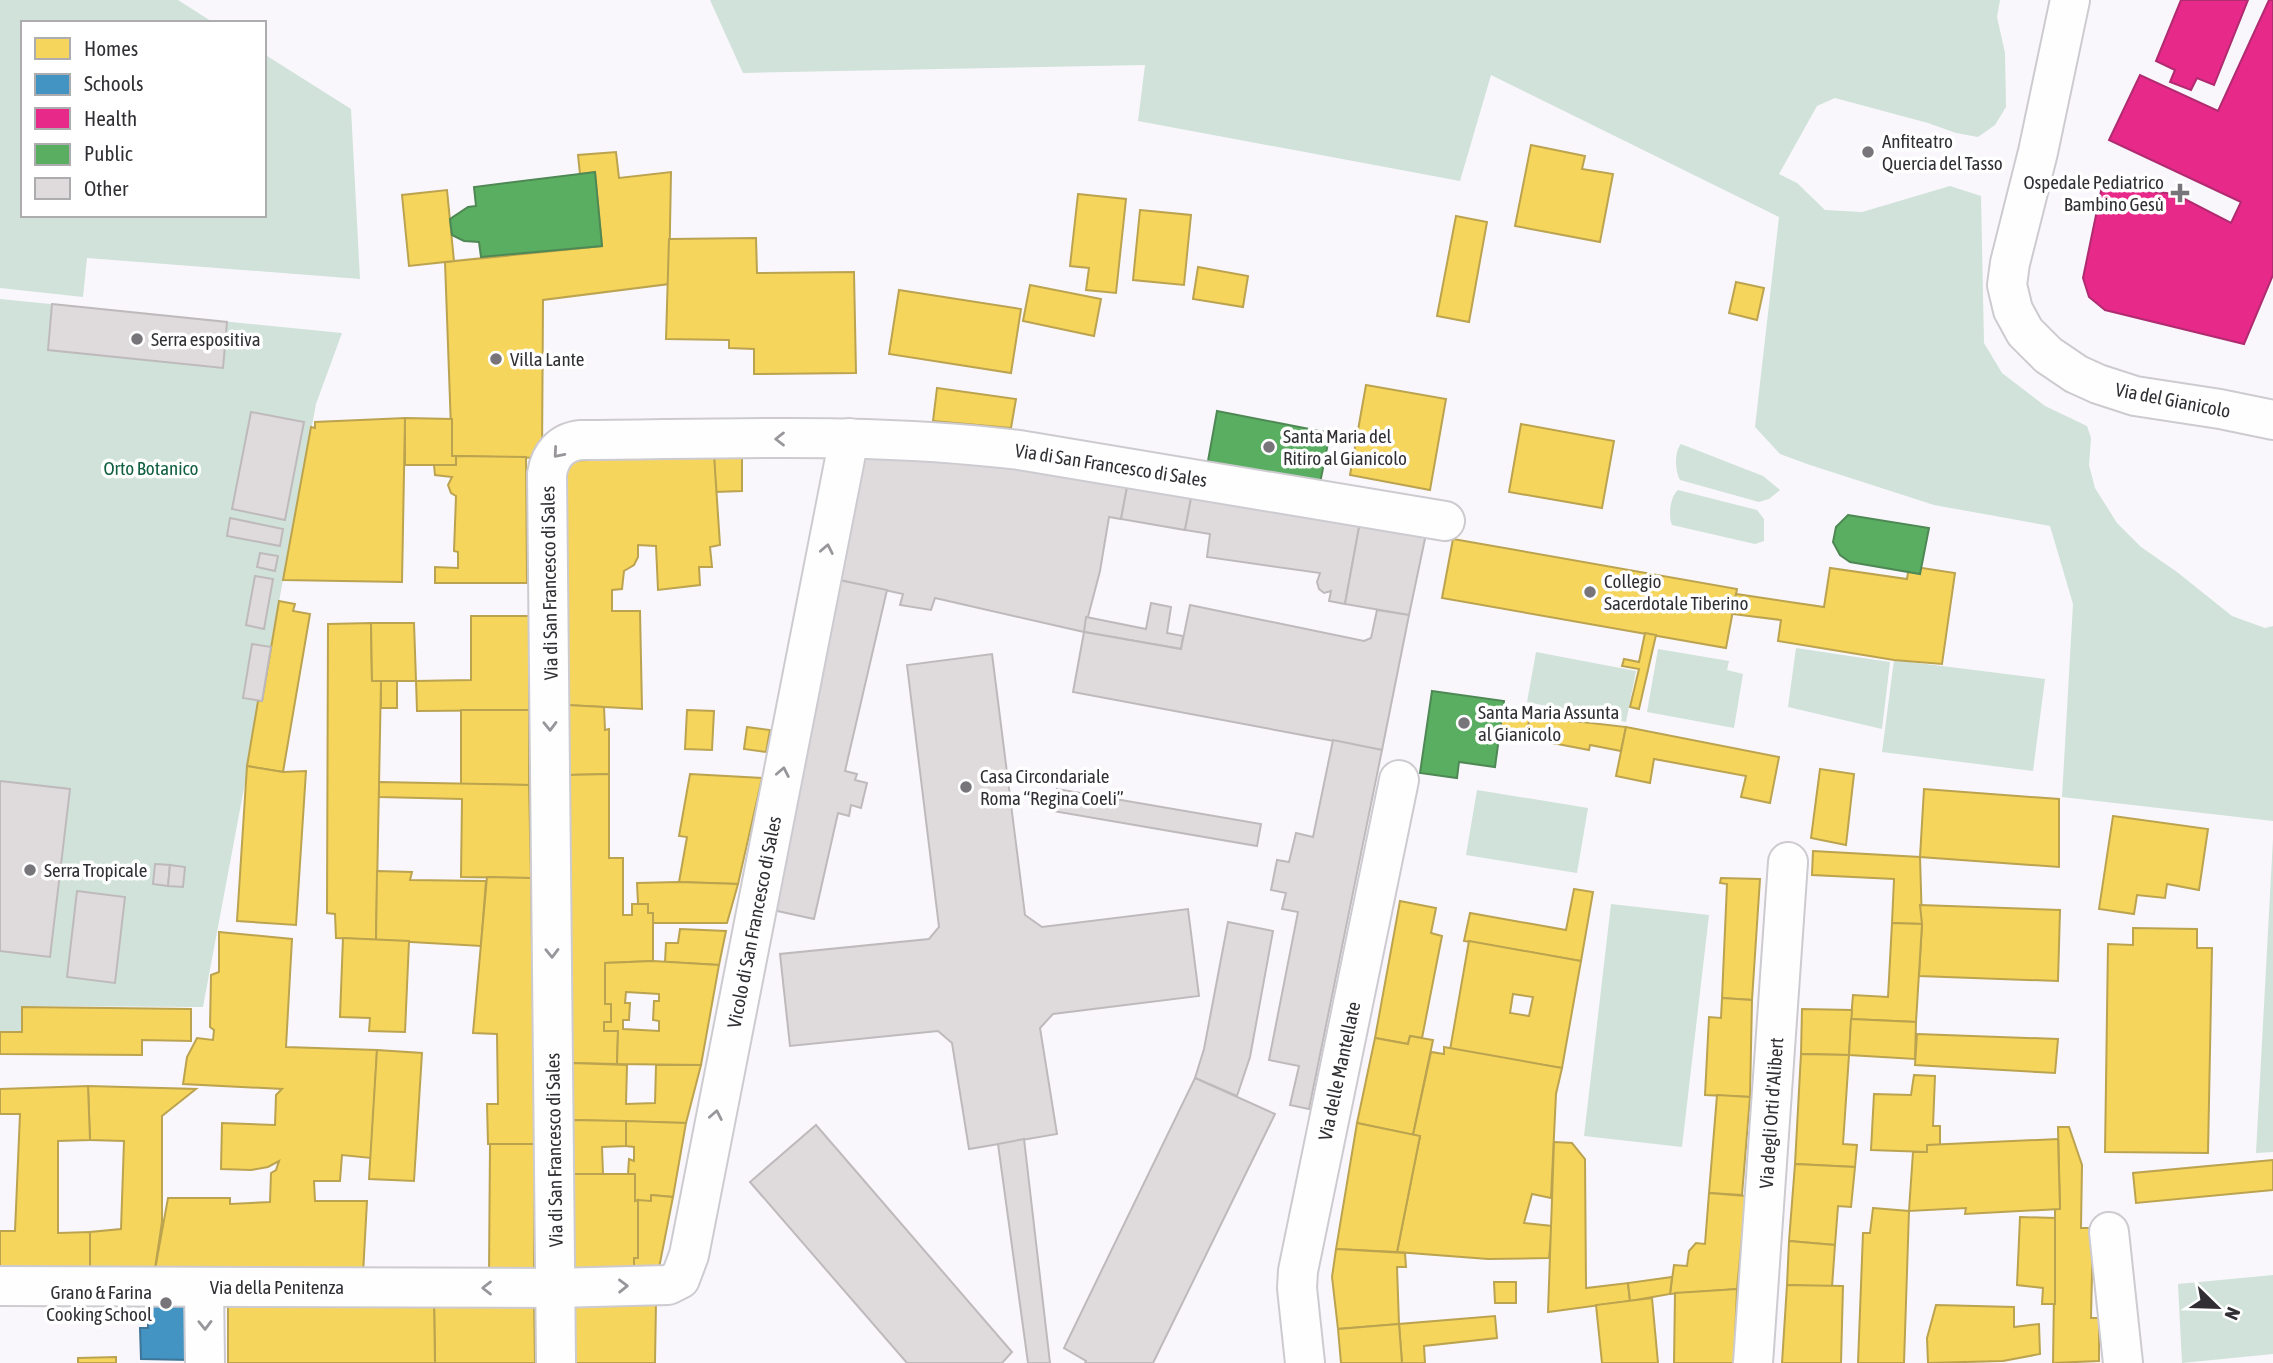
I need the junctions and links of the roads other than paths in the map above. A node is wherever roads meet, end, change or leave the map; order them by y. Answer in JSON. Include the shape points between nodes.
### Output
{"nodes":[{"id":1,"x":2070,"y":0,"type":"edge"},
{"id":2,"x":2273,"y":420,"type":"edge"},
{"id":3,"x":849,"y":438,"type":"junction"},
{"id":4,"x":1445,"y":522,"type":"dead end"},
{"id":5,"x":1399,"y":780,"type":"dead end"},
{"id":6,"x":1788,"y":862,"type":"dead end"},
{"id":7,"x":2109,"y":1232,"type":"dead end"},
{"id":8,"x":0,"y":1286,"type":"edge"},
{"id":9,"x":204,"y":1287,"type":"junction"},
{"id":10,"x":555,"y":1288,"type":"junction"},
{"id":11,"x":205,"y":1363,"type":"edge"},
{"id":12,"x":556,"y":1363,"type":"edge"},
{"id":13,"x":1305,"y":1363,"type":"edge"},
{"id":14,"x":1752,"y":1363,"type":"edge"},
{"id":15,"x":2123,"y":1363,"type":"edge"}],
"edges":[{"from":1,"to":2,"type":"street","name":"Via del Gianicolo","via":[[2015,239],[2007,285],[2013,310],[2025,332],[2048,355],[2098,384],[2135,396]]},
{"from":3,"to":4,"type":"street","name":"Via di San Francesco di Sales","via":[[1019,450]]},
{"from":10,"to":3,"type":"street","name":"Vicolo di San Francesco di Sales","one_way":true,"via":[[668,1286],[685,1272]]},
{"from":3,"to":10,"type":"street","name":"Via di San Francesco di Sales","one_way":true,"via":[[581,440],[567,443],[551,460],[547,474]]},
{"from":5,"to":13,"type":"street","name":"Via delle Mantellate","via":[[1298,1271]]},
{"from":6,"to":14,"type":"street","name":"Via degli Orti d'Alibert"},
{"from":7,"to":15,"type":"street"},
{"from":8,"to":9,"type":"street","name":"Via della Penitenza"},
{"from":10,"to":9,"type":"street","name":"Via della Penitenza","one_way":true},
{"from":9,"to":11,"type":"street","one_way":true},
{"from":10,"to":12,"type":"street","name":"Via di San Francesco di Sales"}]}
